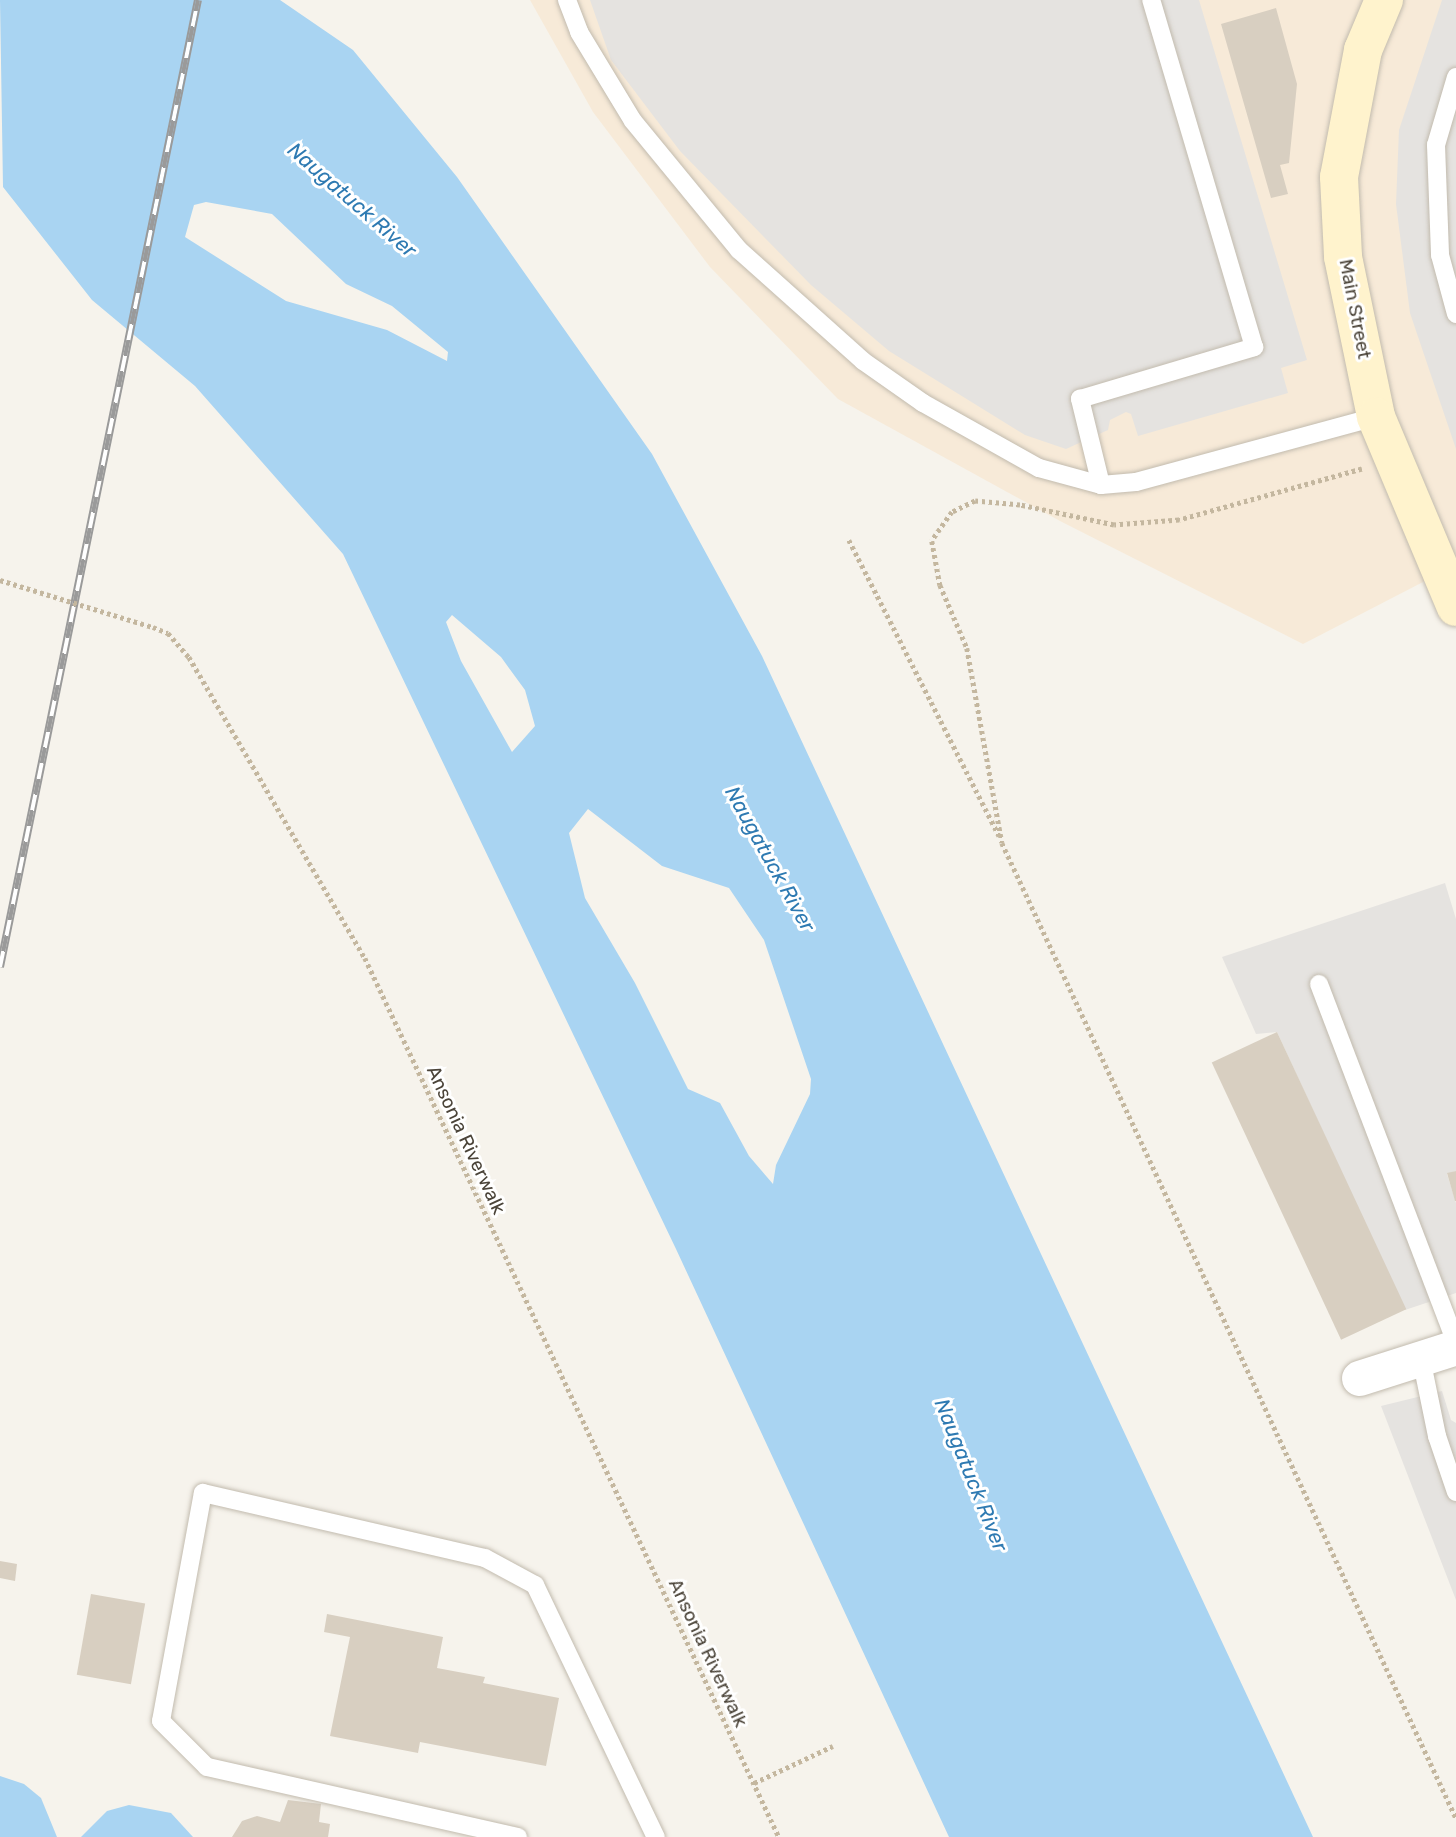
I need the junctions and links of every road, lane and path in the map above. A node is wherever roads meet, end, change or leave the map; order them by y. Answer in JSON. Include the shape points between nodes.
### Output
{"nodes":[{"id":1,"x":568,"y":0,"type":"edge"},
{"id":2,"x":1152,"y":0,"type":"edge"},
{"id":3,"x":1384,"y":0,"type":"edge"},
{"id":4,"x":1456,"y":77,"type":"edge"},
{"id":5,"x":1456,"y":314,"type":"edge"},
{"id":6,"x":1376,"y":417,"type":"junction"},
{"id":7,"x":1394,"y":460,"type":"junction"},
{"id":8,"x":1101,"y":485,"type":"junction"},
{"id":9,"x":849,"y":540,"type":"dead end"},
{"id":10,"x":0,"y":580,"type":"edge"},
{"id":11,"x":1456,"y":607,"type":"edge"},
{"id":12,"x":1002,"y":843,"type":"junction"},
{"id":13,"x":1320,"y":984,"type":"dead end"},
{"id":14,"x":1456,"y":1345,"type":"edge"},
{"id":15,"x":1421,"y":1358,"type":"junction"},
{"id":16,"x":1359,"y":1378,"type":"dead end"},
{"id":17,"x":1456,"y":1492,"type":"edge"},
{"id":18,"x":832,"y":1746,"type":"dead end"},
{"id":19,"x":754,"y":1783,"type":"junction"},
{"id":20,"x":1456,"y":1818,"type":"edge"},
{"id":21,"x":518,"y":1837,"type":"edge"},
{"id":22,"x":656,"y":1837,"type":"edge"},
{"id":23,"x":779,"y":1837,"type":"edge"}],
"edges":[{"from":1,"to":8,"type":"lane","via":[[579,32],[633,121],[739,250],[796,305],[923,403],[1039,468]]},
{"from":2,"to":8,"type":"lane","via":[[1254,346],[1080,399]]},
{"from":3,"to":6,"type":"main road","name":"Main Street","via":[[1363,50],[1339,177],[1343,257]]},
{"from":4,"to":5,"type":"lane","via":[[1436,145],[1440,255]]},
{"from":6,"to":7,"type":"main road","name":"Main Street"},
{"from":6,"to":8,"type":"lane","via":[[1136,482]]},
{"from":7,"to":11,"type":"main road","name":"Main Street"},
{"from":7,"to":12,"type":"path","via":[[1179,520],[1114,525],[1020,505],[975,501],[952,512],[932,541],[940,584],[967,648]]},
{"from":9,"to":12,"type":"path"},
{"from":10,"to":19,"type":"path","name":"Ansonia Riverwalk","bridge":true,"via":[[153,626],[168,633],[189,657],[365,958]]},
{"from":12,"to":20,"type":"path"},
{"from":13,"to":14,"type":"lane"},
{"from":14,"to":15,"type":"street"},
{"from":15,"to":16,"type":"street"},
{"from":15,"to":17,"type":"lane","via":[[1437,1436]]},
{"from":18,"to":19,"type":"path"},
{"from":19,"to":23,"type":"path","name":"Ansonia Riverwalk"},
{"from":21,"to":22,"type":"lane","via":[[207,1767],[161,1721],[204,1493],[485,1558],[535,1585]]}]}
